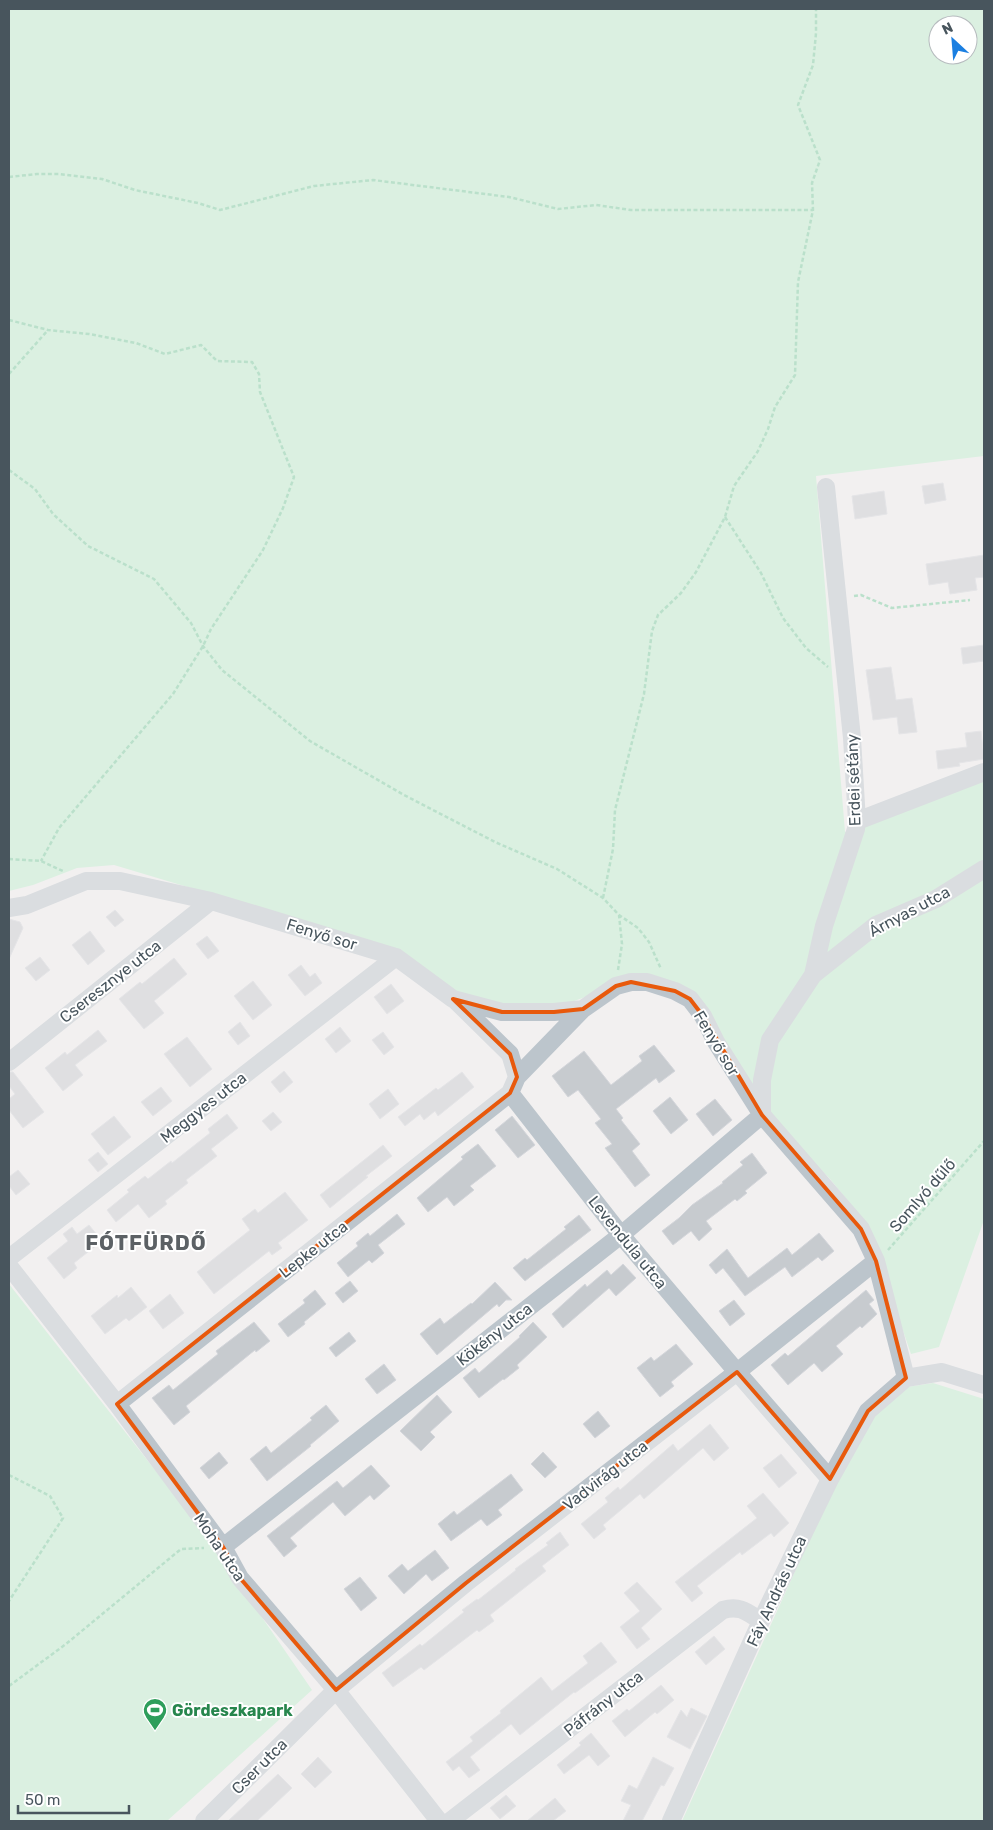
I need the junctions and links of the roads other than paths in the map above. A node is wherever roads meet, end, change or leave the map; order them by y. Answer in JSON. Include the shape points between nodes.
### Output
{"nodes":[{"id":1,"x":826,"y":486,"type":"dead end"},
{"id":2,"x":984,"y":772,"type":"edge"},
{"id":3,"x":856,"y":821,"type":"junction"},
{"id":4,"x":984,"y":869,"type":"edge"},
{"id":5,"x":210,"y":901,"type":"junction"},
{"id":6,"x":9,"y":908,"type":"edge"},
{"id":7,"x":396,"y":957,"type":"junction"},
{"id":8,"x":813,"y":975,"type":"junction"},
{"id":9,"x":453,"y":999,"type":"junction"},
{"id":10,"x":583,"y":1009,"type":"junction"},
{"id":11,"x":9,"y":1062,"type":"edge"},
{"id":12,"x":517,"y":1077,"type":"junction"},
{"id":13,"x":510,"y":1093,"type":"junction"},
{"id":14,"x":762,"y":1115,"type":"junction"},
{"id":15,"x":621,"y":1235,"type":"junction"},
{"id":16,"x":9,"y":1258,"type":"edge"},
{"id":17,"x":876,"y":1261,"type":"junction"},
{"id":18,"x":9,"y":1266,"type":"edge"},
{"id":19,"x":737,"y":1372,"type":"junction"},
{"id":20,"x":906,"y":1378,"type":"junction"},
{"id":21,"x":984,"y":1385,"type":"edge"},
{"id":22,"x":117,"y":1404,"type":"junction"},
{"id":23,"x":830,"y":1479,"type":"junction"},
{"id":24,"x":223,"y":1547,"type":"junction"},
{"id":25,"x":761,"y":1621,"type":"junction"},
{"id":26,"x":336,"y":1690,"type":"junction"},
{"id":27,"x":204,"y":1821,"type":"edge"},
{"id":28,"x":440,"y":1821,"type":"edge"},
{"id":29,"x":671,"y":1821,"type":"edge"}],
"edges":[{"from":1,"to":3,"type":"street","name":"Erdei sétány","via":[[852,738]]},
{"from":2,"to":3,"type":"street"},
{"from":3,"to":8,"type":"street","name":"Erdei sétány","via":[[824,926]]},
{"from":4,"to":8,"type":"street","name":"Árnyas utca","via":[[936,899],[876,925]]},
{"from":5,"to":6,"type":"street","name":"Fenyő sor","via":[[120,881],[86,881],[27,905]]},
{"from":5,"to":7,"type":"street","name":"Fenyő sor"},
{"from":5,"to":11,"type":"street","name":"Cseresznye utca"},
{"from":7,"to":9,"type":"street","name":"Fenyő sor"},
{"from":7,"to":16,"type":"street","name":"Meggyes utca"},
{"from":8,"to":14,"type":"street","name":"Erdei sétány","via":[[770,1040],[762,1080]]},
{"from":9,"to":10,"type":"street","name":"Fenyő sor","via":[[502,1012]]},
{"from":9,"to":12,"type":"street","via":[[510,1054]]},
{"from":10,"to":12,"type":"street"},
{"from":10,"to":14,"type":"street","name":"Fenyő sor","via":[[616,986],[631,982],[647,982],[690,999]]},
{"from":12,"to":13,"type":"street"},
{"from":13,"to":15,"type":"street","name":"Levendula utca"},
{"from":13,"to":22,"type":"street","name":"Lepke utca"},
{"from":14,"to":15,"type":"street","name":"Kökény utca"},
{"from":14,"to":17,"type":"street","name":"Fenyő sor","via":[[862,1229]]},
{"from":15,"to":19,"type":"street","name":"Levendula utca"},
{"from":15,"to":24,"type":"street","name":"Kökény utca"},
{"from":17,"to":19,"type":"street","name":"Vadvirág utca"},
{"from":17,"to":20,"type":"street","name":"Fenyő sor"},
{"from":18,"to":22,"type":"street","name":"Moha utca"},
{"from":19,"to":23,"type":"street","name":"Levendula utca"},
{"from":19,"to":26,"type":"street","name":"Vadvirág utca","via":[[466,1583]]},
{"from":20,"to":21,"type":"street","via":[[942,1372]]},
{"from":20,"to":23,"type":"street","name":"Fáy András utca","via":[[868,1411]]},
{"from":22,"to":24,"type":"street","name":"Moha utca"},
{"from":23,"to":25,"type":"street","name":"Fáy András utca"},
{"from":24,"to":26,"type":"street","name":"Moha utca","via":[[240,1578]]},
{"from":25,"to":28,"type":"street","name":"Páfrány utca","via":[[734,1607],[722,1610]]},
{"from":25,"to":29,"type":"street","name":"Fáy András utca"},
{"from":26,"to":27,"type":"street","name":"Cser utca"},
{"from":26,"to":28,"type":"street","name":"Moha utca"}]}
